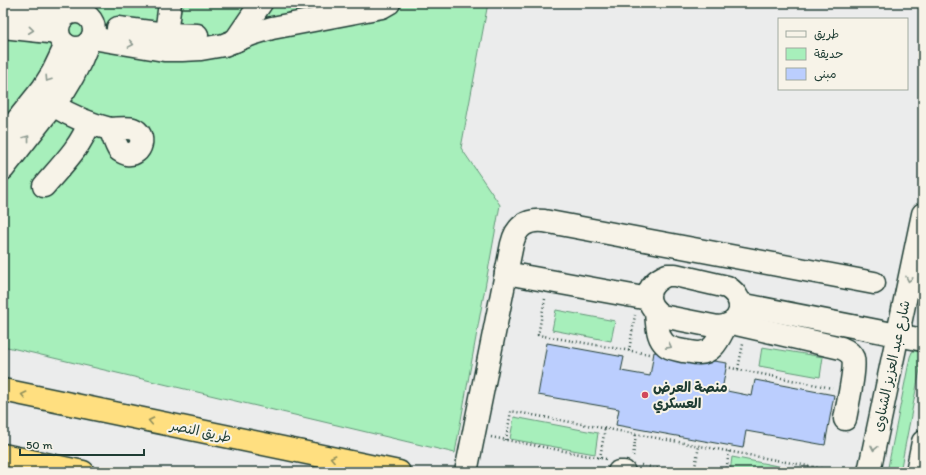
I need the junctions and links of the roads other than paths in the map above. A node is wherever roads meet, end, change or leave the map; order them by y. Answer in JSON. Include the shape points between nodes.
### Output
{"nodes":[{"id":1,"x":261,"y":3,"type":"edge"},
{"id":2,"x":389,"y":3,"type":"edge"},
{"id":3,"x":169,"y":4,"type":"edge"},
{"id":4,"x":3,"y":6,"type":"edge"},
{"id":5,"x":66,"y":21,"type":"edge"},
{"id":6,"x":3,"y":30,"type":"edge"},
{"id":7,"x":91,"y":35,"type":"junction"},
{"id":8,"x":235,"y":40,"type":"junction"},
{"id":9,"x":165,"y":42,"type":"junction"},
{"id":10,"x":53,"y":105,"type":"junction"},
{"id":11,"x":89,"y":123,"type":"junction"},
{"id":12,"x":110,"y":129,"type":"dead end"},
{"id":13,"x":3,"y":138,"type":"edge"},
{"id":14,"x":3,"y":169,"type":"edge"},
{"id":15,"x":44,"y":186,"type":"dead end"},
{"id":16,"x":923,"y":214,"type":"edge"},
{"id":17,"x":707,"y":252,"type":"junction"},
{"id":18,"x":506,"y":273,"type":"junction"},
{"id":19,"x":702,"y":281,"type":"junction"},
{"id":20,"x":874,"y":283,"type":"dead end"},
{"id":21,"x":648,"y":303,"type":"junction"},
{"id":22,"x":736,"y":320,"type":"junction"},
{"id":23,"x":846,"y":324,"type":"junction"},
{"id":24,"x":898,"y":336,"type":"junction"},
{"id":25,"x":923,"y":340,"type":"edge"},
{"id":26,"x":841,"y":348,"type":"junction"},
{"id":27,"x":3,"y":390,"type":"edge"},
{"id":28,"x":845,"y":419,"type":"dead end"},
{"id":29,"x":923,"y":442,"type":"edge"},
{"id":30,"x":3,"y":455,"type":"edge"},
{"id":31,"x":74,"y":471,"type":"edge"},
{"id":32,"x":399,"y":472,"type":"edge"},
{"id":33,"x":466,"y":472,"type":"edge"},
{"id":34,"x":869,"y":472,"type":"edge"},
{"id":35,"x":917,"y":472,"type":"edge"}],
"edges":[{"from":1,"to":8,"type":"street"},
{"from":2,"to":8,"type":"street","via":[[382,7],[272,28]]},
{"from":3,"to":9,"type":"street"},
{"from":4,"to":5,"type":"street"},
{"from":6,"to":5,"type":"street","one_way":true},
{"from":5,"to":7,"type":"street","via":[[78,11],[85,14],[90,18]]},
{"from":5,"to":7,"type":"street","via":[[73,48],[81,47]]},
{"from":5,"to":13,"type":"street","one_way":true,"via":[[53,72]]},
{"from":7,"to":9,"type":"street"},
{"from":7,"to":10,"type":"street","via":[[73,76]]},
{"from":8,"to":9,"type":"street","via":[[224,45],[182,50]]},
{"from":10,"to":11,"type":"street"},
{"from":14,"to":10,"type":"street","one_way":true},
{"from":11,"to":12,"type":"street"},
{"from":11,"to":15,"type":"street","via":[[78,144]]},
{"from":16,"to":24,"type":"street","name":"شارع عبد العزيز الشناوى","one_way":true},
{"from":17,"to":18,"type":"street","via":[[537,220],[517,230]]},
{"from":17,"to":19,"type":"street"},
{"from":17,"to":20,"type":"street"},
{"from":18,"to":21,"type":"street"},
{"from":18,"to":33,"type":"street"},
{"from":19,"to":21,"type":"street","via":[[675,275],[659,278],[653,284]]},
{"from":19,"to":22,"type":"street","via":[[733,291],[738,297]]},
{"from":21,"to":22,"type":"street","via":[[662,316],[669,318],[718,327]]},
{"from":21,"to":22,"type":"street","one_way":true,"via":[[660,338],[672,349],[698,353],[709,351]]},
{"from":22,"to":23,"type":"street"},
{"from":22,"to":26,"type":"street"},
{"from":23,"to":24,"type":"street"},
{"from":23,"to":26,"type":"street"},
{"from":24,"to":25,"type":"street"},
{"from":24,"to":34,"type":"street","name":"شارع عبد العزيز الشناوى","one_way":true},
{"from":26,"to":28,"type":"street","via":[[851,354],[854,363]]},
{"from":32,"to":27,"type":"highway","name":"طريق النصر","one_way":true},
{"from":29,"to":35,"type":"street"},
{"from":30,"to":31,"type":"highway"}]}
